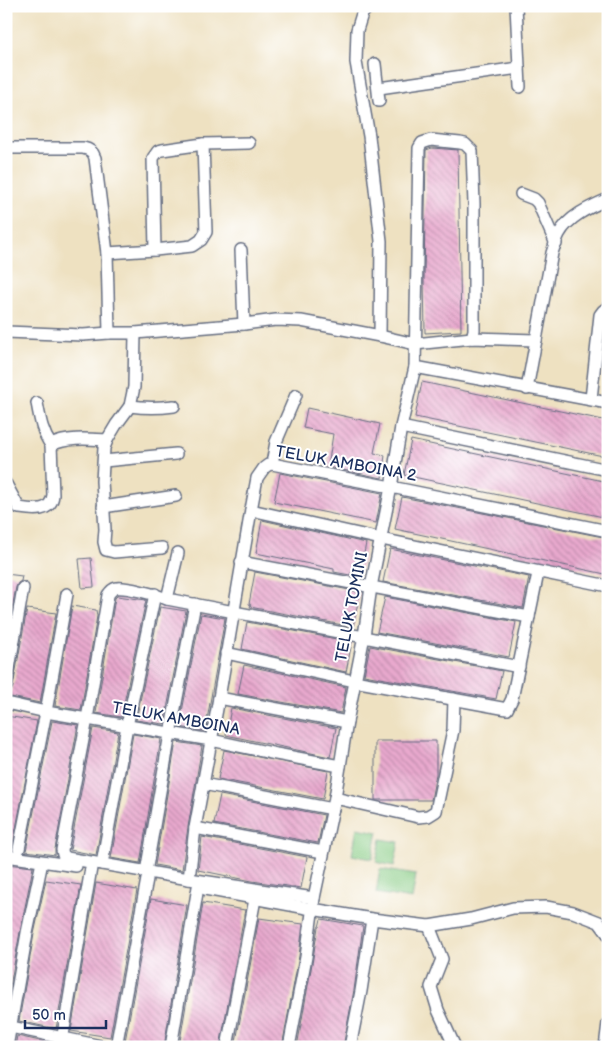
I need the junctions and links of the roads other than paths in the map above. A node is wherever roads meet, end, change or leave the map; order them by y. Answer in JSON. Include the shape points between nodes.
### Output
{"nodes":[{"id":1,"x":369,"y":6,"type":"edge"},
{"id":2,"x":516,"y":6,"type":"edge"},
{"id":3,"x":375,"y":64,"type":"dead end"},
{"id":4,"x":519,"y":68,"type":"junction"},
{"id":5,"x":520,"y":87,"type":"dead end"},
{"id":6,"x":379,"y":88,"type":"junction"},
{"id":7,"x":379,"y":100,"type":"dead end"},
{"id":8,"x":249,"y":142,"type":"dead end"},
{"id":9,"x":203,"y":144,"type":"junction"},
{"id":10,"x":6,"y":148,"type":"edge"},
{"id":11,"x":521,"y":194,"type":"dead end"},
{"id":12,"x":608,"y":199,"type":"edge"},
{"id":13,"x":556,"y":244,"type":"junction"},
{"id":14,"x":155,"y":250,"type":"junction"},
{"id":15,"x":240,"y":250,"type":"dead end"},
{"id":16,"x":107,"y":253,"type":"junction"},
{"id":17,"x":608,"y":307,"type":"edge"},
{"id":18,"x":244,"y":324,"type":"junction"},
{"id":19,"x":6,"y":332,"type":"edge"},
{"id":20,"x":109,"y":333,"type":"junction"},
{"id":21,"x":134,"y":333,"type":"junction"},
{"id":22,"x":380,"y":336,"type":"junction"},
{"id":23,"x":472,"y":338,"type":"junction"},
{"id":24,"x":536,"y":340,"type":"junction"},
{"id":25,"x":415,"y":344,"type":"junction"},
{"id":26,"x":415,"y":366,"type":"junction"},
{"id":27,"x":527,"y":388,"type":"junction"},
{"id":28,"x":296,"y":395,"type":"dead end"},
{"id":29,"x":591,"y":399,"type":"junction"},
{"id":30,"x":37,"y":403,"type":"dead end"},
{"id":31,"x":608,"y":403,"type":"edge"},
{"id":32,"x":130,"y":406,"type":"junction"},
{"id":33,"x":174,"y":406,"type":"dead end"},
{"id":34,"x":401,"y":427,"type":"junction"},
{"id":35,"x":107,"y":440,"type":"junction"},
{"id":36,"x":51,"y":445,"type":"junction"},
{"id":37,"x":176,"y":454,"type":"dead end"},
{"id":38,"x":104,"y":461,"type":"junction"},
{"id":39,"x":272,"y":464,"type":"junction"},
{"id":40,"x":608,"y":470,"type":"edge"},
{"id":41,"x":6,"y":484,"type":"edge"},
{"id":42,"x":391,"y":487,"type":"junction"},
{"id":43,"x":176,"y":496,"type":"dead end"},
{"id":44,"x":103,"y":508,"type":"junction"},
{"id":45,"x":251,"y":510,"type":"junction"},
{"id":46,"x":608,"y":532,"type":"edge"},
{"id":47,"x":381,"y":539,"type":"junction"},
{"id":48,"x":162,"y":548,"type":"dead end"},
{"id":49,"x":178,"y":553,"type":"dead end"},
{"id":50,"x":242,"y":562,"type":"junction"},
{"id":51,"x":538,"y":573,"type":"junction"},
{"id":52,"x":608,"y":586,"type":"edge"},
{"id":53,"x":371,"y":587,"type":"junction"},
{"id":54,"x":23,"y":588,"type":"dead end"},
{"id":55,"x":66,"y":594,"type":"dead end"},
{"id":56,"x":155,"y":594,"type":"junction"},
{"id":57,"x":167,"y":599,"type":"junction"},
{"id":58,"x":195,"y":604,"type":"junction"},
{"id":59,"x":234,"y":612,"type":"junction"},
{"id":60,"x":529,"y":617,"type":"junction"},
{"id":61,"x":364,"y":636,"type":"junction"},
{"id":62,"x":226,"y":653,"type":"junction"},
{"id":63,"x":519,"y":667,"type":"junction"},
{"id":64,"x":354,"y":681,"type":"junction"},
{"id":65,"x":6,"y":686,"type":"edge"},
{"id":66,"x":219,"y":698,"type":"junction"},
{"id":67,"x":454,"y":699,"type":"junction"},
{"id":68,"x":6,"y":703,"type":"edge"},
{"id":69,"x":46,"y":712,"type":"junction"},
{"id":70,"x":87,"y":719,"type":"junction"},
{"id":71,"x":347,"y":722,"type":"junction"},
{"id":72,"x":127,"y":726,"type":"junction"},
{"id":73,"x":170,"y":734,"type":"junction"},
{"id":74,"x":211,"y":740,"type":"junction"},
{"id":75,"x":340,"y":766,"type":"junction"},
{"id":76,"x":203,"y":784,"type":"junction"},
{"id":77,"x":334,"y":804,"type":"junction"},
{"id":78,"x":195,"y":828,"type":"junction"},
{"id":79,"x":19,"y":849,"type":"dead end"},
{"id":80,"x":323,"y":852,"type":"junction"},
{"id":81,"x":6,"y":856,"type":"edge"},
{"id":82,"x":42,"y":862,"type":"junction"},
{"id":83,"x":96,"y":866,"type":"junction"},
{"id":84,"x":146,"y":876,"type":"junction"},
{"id":85,"x":189,"y":879,"type":"junction"},
{"id":86,"x":198,"y":887,"type":"junction"},
{"id":87,"x":314,"y":898,"type":"junction"},
{"id":88,"x":255,"y":899,"type":"junction"},
{"id":89,"x":312,"y":909,"type":"junction"},
{"id":90,"x":372,"y":919,"type":"junction"},
{"id":91,"x":429,"y":926,"type":"junction"},
{"id":92,"x":608,"y":934,"type":"edge"},
{"id":93,"x":608,"y":1023,"type":"edge"},
{"id":94,"x":8,"y":1027,"type":"edge"},
{"id":95,"x":62,"y":1042,"type":"edge"},
{"id":96,"x":7,"y":1047,"type":"edge"},
{"id":97,"x":106,"y":1047,"type":"edge"},
{"id":98,"x":116,"y":1047,"type":"edge"},
{"id":99,"x":171,"y":1047,"type":"edge"},
{"id":100,"x":226,"y":1047,"type":"edge"},
{"id":101,"x":289,"y":1047,"type":"edge"},
{"id":102,"x":350,"y":1047,"type":"edge"},
{"id":103,"x":455,"y":1047,"type":"edge"},
{"id":104,"x":605,"y":1047,"type":"edge"}],
"edges":[{"from":1,"to":22,"type":"street","via":[[362,14],[357,30],[356,62],[369,136],[381,241]]},
{"from":2,"to":4,"type":"street"},
{"from":3,"to":6,"type":"street"},
{"from":4,"to":5,"type":"street"},
{"from":4,"to":6,"type":"street"},
{"from":6,"to":7,"type":"street"},
{"from":8,"to":9,"type":"street"},
{"from":9,"to":14,"type":"street","via":[[206,232],[192,246]]},
{"from":9,"to":14,"type":"street","via":[[162,150],[153,158]]},
{"from":10,"to":16,"type":"street","via":[[83,148],[94,153]]},
{"from":11,"to":13,"type":"street","via":[[538,203]]},
{"from":12,"to":13,"type":"street","via":[[572,219],[560,233]]},
{"from":13,"to":24,"type":"street"},
{"from":14,"to":16,"type":"street"},
{"from":15,"to":18,"type":"street"},
{"from":16,"to":20,"type":"street"},
{"from":17,"to":29,"type":"street","via":[[600,315]]},
{"from":18,"to":21,"type":"street"},
{"from":18,"to":22,"type":"street","via":[[301,321]]},
{"from":19,"to":20,"type":"street"},
{"from":20,"to":21,"type":"street"},
{"from":21,"to":32,"type":"street","via":[[134,387]]},
{"from":22,"to":25,"type":"street"},
{"from":23,"to":24,"type":"street"},
{"from":23,"to":25,"type":"street"},
{"from":23,"to":25,"type":"street","name":"TELUK TOMINI","via":[[472,151],[460,142],[431,140],[419,148]]},
{"from":24,"to":27,"type":"street"},
{"from":25,"to":26,"type":"street","name":"TELUK TOMINI"},
{"from":26,"to":27,"type":"street"},
{"from":26,"to":34,"type":"street","name":"TELUK TOMINI"},
{"from":27,"to":29,"type":"street"},
{"from":28,"to":39,"type":"street","via":[[276,442]]},
{"from":29,"to":31,"type":"street"},
{"from":30,"to":36,"type":"street","via":[[41,425]]},
{"from":32,"to":33,"type":"street"},
{"from":32,"to":35,"type":"street"},
{"from":34,"to":40,"type":"street"},
{"from":34,"to":42,"type":"street","name":"TELUK TOMINI"},
{"from":35,"to":36,"type":"street","via":[[62,441]]},
{"from":35,"to":38,"type":"street"},
{"from":36,"to":41,"type":"street","via":[[53,495],[50,505],[41,509],[19,508]]},
{"from":37,"to":38,"type":"street"},
{"from":38,"to":44,"type":"street"},
{"from":39,"to":42,"type":"street","name":"TELUK AMBOINA 2"},
{"from":39,"to":45,"type":"street","name":"TELUK AMBOINA 2","via":[[264,468],[258,478]]},
{"from":42,"to":46,"type":"street","name":"TELUK AMBOINA 2"},
{"from":42,"to":47,"type":"street","name":"TELUK TOMINI"},
{"from":43,"to":44,"type":"street"},
{"from":44,"to":48,"type":"street","via":[[106,550]]},
{"from":45,"to":47,"type":"street"},
{"from":45,"to":50,"type":"street","name":"TELUK AMBOINA 2"},
{"from":47,"to":51,"type":"street"},
{"from":47,"to":53,"type":"street","name":"TELUK TOMINI"},
{"from":49,"to":57,"type":"street"},
{"from":50,"to":53,"type":"street"},
{"from":50,"to":59,"type":"street","name":"TELUK AMBOINA 2"},
{"from":51,"to":52,"type":"street"},
{"from":51,"to":60,"type":"street"},
{"from":53,"to":60,"type":"street"},
{"from":53,"to":61,"type":"street","name":"TELUK TOMINI"},
{"from":54,"to":65,"type":"street"},
{"from":55,"to":69,"type":"street"},
{"from":56,"to":57,"type":"street"},
{"from":56,"to":70,"type":"street","via":[[122,588],[111,590]]},
{"from":56,"to":72,"type":"street"},
{"from":57,"to":58,"type":"street"},
{"from":58,"to":59,"type":"street"},
{"from":58,"to":73,"type":"street"},
{"from":59,"to":61,"type":"street"},
{"from":59,"to":62,"type":"street","name":"TELUK AMBOINA 2"},
{"from":60,"to":63,"type":"street"},
{"from":61,"to":63,"type":"street"},
{"from":61,"to":64,"type":"street","name":"TELUK TOMINI"},
{"from":62,"to":64,"type":"street"},
{"from":62,"to":66,"type":"street","name":"TELUK AMBOINA 2"},
{"from":63,"to":67,"type":"street","via":[[507,709]]},
{"from":64,"to":67,"type":"street"},
{"from":64,"to":71,"type":"street","name":"TELUK TOMINI"},
{"from":66,"to":71,"type":"street"},
{"from":66,"to":74,"type":"street","name":"TELUK AMBOINA 2"},
{"from":67,"to":77,"type":"street","via":[[453,730],[436,811],[418,817]]},
{"from":68,"to":69,"type":"street","name":"TELUK AMBOINA"},
{"from":69,"to":70,"type":"street","name":"TELUK AMBOINA"},
{"from":69,"to":79,"type":"street"},
{"from":70,"to":72,"type":"street","name":"TELUK AMBOINA"},
{"from":70,"to":83,"type":"street","via":[[62,850],[67,858]]},
{"from":71,"to":75,"type":"street","name":"TELUK TOMINI"},
{"from":72,"to":73,"type":"street","name":"TELUK AMBOINA"},
{"from":72,"to":83,"type":"street"},
{"from":73,"to":74,"type":"street","name":"TELUK AMBOINA"},
{"from":73,"to":84,"type":"street"},
{"from":74,"to":75,"type":"street","name":"TELUK AMBOINA"},
{"from":74,"to":76,"type":"street","name":"TELUK AMBOINA 2"},
{"from":75,"to":77,"type":"street","name":"TELUK TOMINI"},
{"from":76,"to":77,"type":"street"},
{"from":76,"to":78,"type":"street","name":"TELUK AMBOINA 2"},
{"from":77,"to":80,"type":"street","name":"TELUK TOMINI"},
{"from":78,"to":80,"type":"street"},
{"from":78,"to":85,"type":"street","name":"TELUK AMBOINA 2"},
{"from":80,"to":87,"type":"street","name":"TELUK TOMINI"},
{"from":81,"to":82,"type":"street"},
{"from":82,"to":83,"type":"street"},
{"from":82,"to":94,"type":"street"},
{"from":83,"to":84,"type":"street"},
{"from":83,"to":95,"type":"street"},
{"from":84,"to":85,"type":"street"},
{"from":84,"to":86,"type":"street"},
{"from":84,"to":98,"type":"street"},
{"from":85,"to":87,"type":"street"},
{"from":86,"to":88,"type":"street"},
{"from":86,"to":99,"type":"street"},
{"from":87,"to":89,"type":"street","name":"TELUK TOMINI"},
{"from":88,"to":89,"type":"street"},
{"from":88,"to":100,"type":"street"},
{"from":89,"to":90,"type":"street"},
{"from":89,"to":101,"type":"street","name":"TELUK TOMINI"},
{"from":90,"to":91,"type":"street"},
{"from":90,"to":102,"type":"street"},
{"from":91,"to":92,"type":"street","via":[[471,920],[513,908],[546,907],[574,912],[599,922]]},
{"from":91,"to":103,"type":"street","via":[[442,959],[431,987]]},
{"from":93,"to":104,"type":"street"},
{"from":94,"to":95,"type":"street"},
{"from":94,"to":96,"type":"street"},
{"from":95,"to":97,"type":"street"}]}
